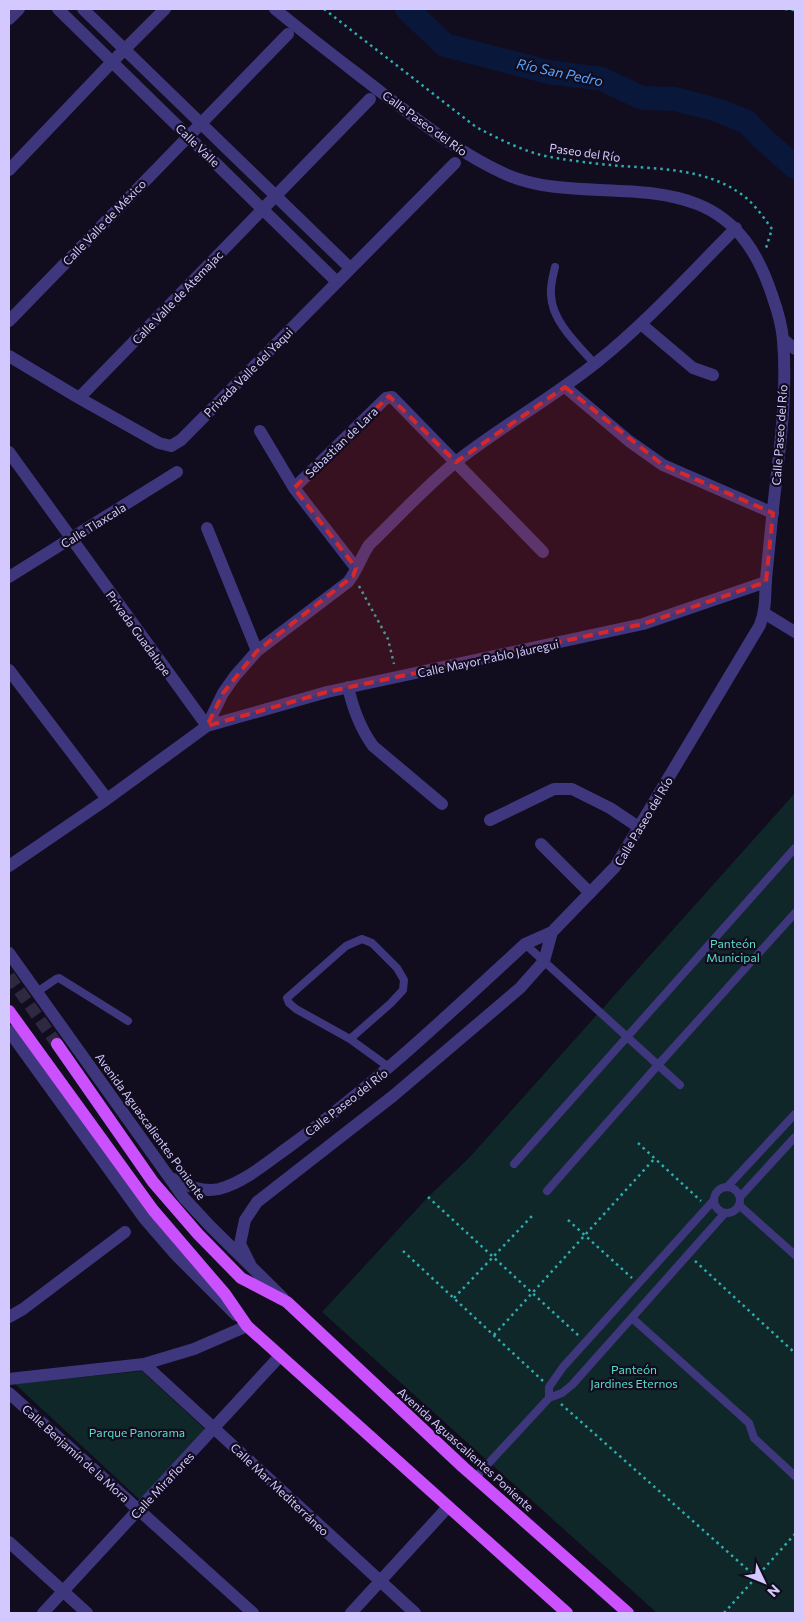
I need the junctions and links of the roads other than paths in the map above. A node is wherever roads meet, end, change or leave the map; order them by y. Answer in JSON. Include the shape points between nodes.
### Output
{"nodes":[{"id":1,"x":19,"y":9,"type":"edge"},
{"id":2,"x":58,"y":9,"type":"edge"},
{"id":3,"x":83,"y":9,"type":"edge"},
{"id":4,"x":165,"y":9,"type":"edge"},
{"id":5,"x":275,"y":9,"type":"edge"},
{"id":6,"x":9,"y":19,"type":"edge"},
{"id":7,"x":288,"y":34,"type":"dead end"},
{"id":8,"x":124,"y":49,"type":"junction"},
{"id":9,"x":112,"y":62,"type":"junction"},
{"id":10,"x":370,"y":98,"type":"dead end"},
{"id":11,"x":200,"y":123,"type":"junction"},
{"id":12,"x":188,"y":136,"type":"junction"},
{"id":13,"x":455,"y":163,"type":"dead end"},
{"id":14,"x":9,"y":170,"type":"edge"},
{"id":15,"x":275,"y":195,"type":"junction"},
{"id":16,"x":262,"y":209,"type":"junction"},
{"id":17,"x":736,"y":228,"type":"junction"},
{"id":18,"x":555,"y":267,"type":"dead end"},
{"id":19,"x":350,"y":268,"type":"junction"},
{"id":20,"x":337,"y":282,"type":"junction"},
{"id":21,"x":9,"y":321,"type":"edge"},
{"id":22,"x":641,"y":324,"type":"junction"},
{"id":23,"x":783,"y":339,"type":"junction"},
{"id":24,"x":795,"y":349,"type":"edge"},
{"id":25,"x":9,"y":356,"type":"edge"},
{"id":26,"x":595,"y":364,"type":"junction"},
{"id":27,"x":713,"y":375,"type":"dead end"},
{"id":28,"x":565,"y":387,"type":"junction"},
{"id":29,"x":79,"y":398,"type":"junction"},
{"id":30,"x":260,"y":431,"type":"dead end"},
{"id":31,"x":9,"y":452,"type":"edge"},
{"id":32,"x":456,"y":462,"type":"junction"},
{"id":33,"x":177,"y":472,"type":"dead end"},
{"id":34,"x":294,"y":488,"type":"junction"},
{"id":35,"x":773,"y":513,"type":"junction"},
{"id":36,"x":207,"y":528,"type":"dead end"},
{"id":37,"x":71,"y":538,"type":"junction"},
{"id":38,"x":543,"y":552,"type":"dead end"},
{"id":39,"x":354,"y":572,"type":"junction"},
{"id":40,"x":9,"y":577,"type":"edge"},
{"id":41,"x":766,"y":582,"type":"junction"},
{"id":42,"x":764,"y":613,"type":"junction"},
{"id":43,"x":795,"y":632,"type":"edge"},
{"id":44,"x":257,"y":651,"type":"junction"},
{"id":45,"x":9,"y":670,"type":"edge"},
{"id":46,"x":348,"y":687,"type":"junction"},
{"id":47,"x":207,"y":726,"type":"junction"},
{"id":48,"x":107,"y":799,"type":"junction"},
{"id":49,"x":442,"y":804,"type":"dead end"},
{"id":50,"x":490,"y":820,"type":"dead end"},
{"id":51,"x":640,"y":828,"type":"junction"},
{"id":52,"x":541,"y":844,"type":"dead end"},
{"id":53,"x":795,"y":848,"type":"edge"},
{"id":54,"x":9,"y":866,"type":"edge"},
{"id":55,"x":590,"y":892,"type":"junction"},
{"id":56,"x":795,"y":913,"type":"edge"},
{"id":57,"x":552,"y":932,"type":"junction"},
{"id":58,"x":525,"y":944,"type":"junction"},
{"id":59,"x":9,"y":953,"type":"edge"},
{"id":60,"x":544,"y":961,"type":"junction"},
{"id":61,"x":37,"y":992,"type":"junction"},
{"id":62,"x":9,"y":1011,"type":"edge"},
{"id":63,"x":128,"y":1022,"type":"dead end"},
{"id":64,"x":9,"y":1031,"type":"edge"},
{"id":65,"x":627,"y":1038,"type":"junction"},
{"id":66,"x":350,"y":1039,"type":"junction"},
{"id":67,"x":57,"y":1044,"type":"tunnel mouth"},
{"id":68,"x":658,"y":1065,"type":"junction"},
{"id":69,"x":390,"y":1068,"type":"junction"},
{"id":70,"x":680,"y":1086,"type":"dead end"},
{"id":71,"x":795,"y":1114,"type":"edge"},
{"id":72,"x":795,"y":1137,"type":"edge"},
{"id":73,"x":514,"y":1164,"type":"dead end"},
{"id":74,"x":169,"y":1177,"type":"junction"},
{"id":75,"x":727,"y":1187,"type":"junction"},
{"id":76,"x":548,"y":1191,"type":"dead end"},
{"id":77,"x":714,"y":1201,"type":"junction"},
{"id":78,"x":740,"y":1201,"type":"junction"},
{"id":79,"x":725,"y":1213,"type":"junction"},
{"id":80,"x":126,"y":1232,"type":"dead end"},
{"id":81,"x":795,"y":1255,"type":"edge"},
{"id":82,"x":250,"y":1264,"type":"junction"},
{"id":83,"x":287,"y":1302,"type":"junction"},
{"id":84,"x":9,"y":1317,"type":"edge"},
{"id":85,"x":632,"y":1318,"type":"junction"},
{"id":86,"x":247,"y":1326,"type":"junction"},
{"id":87,"x":280,"y":1356,"type":"junction"},
{"id":88,"x":144,"y":1364,"type":"junction"},
{"id":89,"x":9,"y":1379,"type":"edge"},
{"id":90,"x":9,"y":1393,"type":"edge"},
{"id":91,"x":549,"y":1398,"type":"junction"},
{"id":92,"x":214,"y":1428,"type":"junction"},
{"id":93,"x":795,"y":1476,"type":"edge"},
{"id":94,"x":475,"y":1478,"type":"junction"},
{"id":95,"x":448,"y":1507,"type":"junction"},
{"id":96,"x":139,"y":1509,"type":"junction"},
{"id":97,"x":9,"y":1542,"type":"edge"},
{"id":98,"x":380,"y":1581,"type":"junction"},
{"id":99,"x":64,"y":1592,"type":"junction"},
{"id":100,"x":43,"y":1613,"type":"edge"},
{"id":101,"x":87,"y":1613,"type":"edge"},
{"id":102,"x":254,"y":1613,"type":"edge"},
{"id":103,"x":351,"y":1613,"type":"edge"},
{"id":104,"x":415,"y":1613,"type":"edge"},
{"id":105,"x":566,"y":1613,"type":"edge"},
{"id":106,"x":628,"y":1613,"type":"edge"}],
"edges":[{"from":1,"to":6,"type":"street"},
{"from":2,"to":9,"type":"street","name":"Calle Valle"},
{"from":3,"to":8,"type":"street","name":"Calle Valle"},
{"from":4,"to":8,"type":"street"},
{"from":5,"to":17,"type":"street","name":"Calle Paseo del Río","via":[[435,134],[504,174],[558,188],[675,197],[716,212]]},
{"from":7,"to":11,"type":"street","name":"Calle Valle de México"},
{"from":8,"to":9,"type":"street"},
{"from":8,"to":11,"type":"street","name":"Calle Valle"},
{"from":9,"to":12,"type":"street","name":"Calle Valle"},
{"from":9,"to":14,"type":"street"},
{"from":10,"to":15,"type":"street","name":"Calle Valle de Atemajac"},
{"from":11,"to":12,"type":"street","name":"Calle Valle de México"},
{"from":11,"to":15,"type":"street","name":"Calle Valle"},
{"from":12,"to":16,"type":"street","name":"Calle Valle"},
{"from":12,"to":21,"type":"street","name":"Calle Valle de México"},
{"from":13,"to":19,"type":"street","name":"Privada Valle del Yaqui"},
{"from":15,"to":16,"type":"street","name":"Calle Valle de Atemajac"},
{"from":15,"to":19,"type":"street","name":"Calle Valle"},
{"from":16,"to":20,"type":"street","name":"Calle Valle"},
{"from":16,"to":29,"type":"street","name":"Calle Valle de Atemajac"},
{"from":17,"to":22,"type":"street"},
{"from":17,"to":23,"type":"street","name":"Calle Paseo del Río","via":[[761,264],[779,314]]},
{"from":18,"to":26,"type":"lane","via":[[550,295],[556,314],[567,334]]},
{"from":19,"to":20,"type":"street","name":"Privada Valle del Yaqui"},
{"from":20,"to":29,"type":"street","name":"Privada Valle del Yaqui","via":[[181,440],[171,446],[159,443]]},
{"from":22,"to":26,"type":"street"},
{"from":22,"to":27,"type":"street","via":[[693,368]]},
{"from":23,"to":24,"type":"street"},
{"from":23,"to":35,"type":"street","name":"Calle Paseo del Río","via":[[784,403]]},
{"from":25,"to":29,"type":"street","name":"Privada Valle del Yaqui"},
{"from":26,"to":28,"type":"street"},
{"from":28,"to":32,"type":"street"},
{"from":28,"to":35,"type":"street","via":[[628,441],[662,465]]},
{"from":30,"to":34,"type":"street"},
{"from":31,"to":37,"type":"street","name":"Privada Guadalupe"},
{"from":32,"to":34,"type":"street","name":"Sebastian de Lara","via":[[389,396]]},
{"from":32,"to":38,"type":"street"},
{"from":32,"to":39,"type":"street","via":[[369,545]]},
{"from":33,"to":37,"type":"street","name":"Calle Tlaxcala"},
{"from":34,"to":39,"type":"street"},
{"from":35,"to":41,"type":"street","name":"Calle Paseo del Río"},
{"from":36,"to":44,"type":"street"},
{"from":37,"to":40,"type":"street","name":"Calle Tlaxcala"},
{"from":37,"to":47,"type":"street","name":"Privada Guadalupe"},
{"from":39,"to":44,"type":"street","via":[[348,582]]},
{"from":41,"to":42,"type":"street","name":"Calle Paseo del Río"},
{"from":41,"to":46,"type":"street","name":"Calle Mayor Pablo Jáuregui","via":[[644,624]]},
{"from":42,"to":43,"type":"street"},
{"from":42,"to":51,"type":"street","name":"Calle Paseo del Río","via":[[760,625]]},
{"from":44,"to":47,"type":"street","via":[[223,693]]},
{"from":45,"to":48,"type":"street"},
{"from":46,"to":47,"type":"street","name":"Calle Mayor Pablo Jáuregui"},
{"from":46,"to":49,"type":"street","via":[[364,734],[373,746]]},
{"from":47,"to":48,"type":"street"},
{"from":48,"to":54,"type":"street"},
{"from":50,"to":51,"type":"street","via":[[554,789],[572,789]]},
{"from":51,"to":55,"type":"street","name":"Calle Paseo del Río","via":[[615,867]]},
{"from":52,"to":55,"type":"street"},
{"from":53,"to":65,"type":"lane"},
{"from":55,"to":57,"type":"street","name":"Calle Paseo del Río"},
{"from":56,"to":68,"type":"lane"},
{"from":57,"to":58,"type":"street","name":"Calle Paseo del Río"},
{"from":57,"to":60,"type":"street","name":"Calle Paseo del Río"},
{"from":58,"to":60,"type":"lane"},
{"from":58,"to":69,"type":"street","name":"Calle Paseo del Río"},
{"from":59,"to":61,"type":"street","name":"Avenida Aguascalientes Poniente"},
{"from":60,"to":65,"type":"lane"},
{"from":60,"to":82,"type":"street","name":"Calle Paseo del Río","via":[[520,988],[401,1090],[257,1202],[244,1220],[240,1244]]},
{"from":61,"to":63,"type":"lane","via":[[59,978]]},
{"from":61,"to":74,"type":"street","name":"Avenida Aguascalientes Poniente"},
{"from":62,"to":86,"type":"main road","via":[[154,1210],[225,1294]]},
{"from":64,"to":86,"type":"street","via":[[144,1218]]},
{"from":65,"to":68,"type":"lane"},
{"from":65,"to":73,"type":"lane"},
{"from":66,"to":66,"type":"lane","via":[[296,1008],[287,998],[346,946],[362,939],[372,943],[397,968],[404,980],[403,990]]},
{"from":66,"to":69,"type":"lane"},
{"from":67,"to":83,"type":"main road","name":"Avenida Aguascalientes Poniente","via":[[168,1200],[241,1278]]},
{"from":68,"to":70,"type":"lane"},
{"from":68,"to":76,"type":"lane"},
{"from":69,"to":74,"type":"street","name":"Calle Paseo del Río","via":[[324,1121],[237,1181],[218,1189],[193,1188]]},
{"from":71,"to":75,"type":"lane"},
{"from":72,"to":78,"type":"lane"},
{"from":74,"to":82,"type":"street","name":"Avenida Aguascalientes Poniente","via":[[203,1219]]},
{"from":75,"to":77,"type":"lane","via":[[716,1192]]},
{"from":75,"to":78,"type":"lane","via":[[735,1189]]},
{"from":77,"to":79,"type":"lane","via":[[717,1209]]},
{"from":77,"to":91,"type":"lane","via":[[554,1378],[549,1387]]},
{"from":78,"to":79,"type":"lane","via":[[734,1212]]},
{"from":78,"to":81,"type":"lane"},
{"from":79,"to":85,"type":"lane"},
{"from":80,"to":84,"type":"street"},
{"from":82,"to":83,"type":"street","name":"Avenida Aguascalientes Poniente"},
{"from":83,"to":94,"type":"main road","name":"Avenida Aguascalientes Poniente"},
{"from":85,"to":91,"type":"lane","via":[[572,1385]]},
{"from":85,"to":93,"type":"lane","via":[[749,1422],[754,1438]]},
{"from":86,"to":87,"type":"main road"},
{"from":86,"to":88,"type":"street","via":[[194,1349]]},
{"from":87,"to":92,"type":"street","name":"Calle Miraflores"},
{"from":87,"to":95,"type":"main road"},
{"from":88,"to":89,"type":"street"},
{"from":88,"to":92,"type":"street","name":"Calle Mar Mediterráneo"},
{"from":90,"to":96,"type":"street","name":"Calle Benjamín de la Mora"},
{"from":91,"to":94,"type":"lane"},
{"from":92,"to":96,"type":"street","name":"Calle Miraflores"},
{"from":92,"to":98,"type":"street","name":"Calle Mar Mediterráneo"},
{"from":94,"to":106,"type":"main road","name":"Avenida Aguascalientes Poniente"},
{"from":95,"to":98,"type":"street"},
{"from":95,"to":105,"type":"main road"},
{"from":96,"to":99,"type":"street","name":"Calle Miraflores"},
{"from":96,"to":102,"type":"street","name":"Calle Benjamín de la Mora"},
{"from":97,"to":99,"type":"street"},
{"from":98,"to":103,"type":"street"},
{"from":98,"to":104,"type":"street","name":"Calle Mar Mediterráneo"},
{"from":99,"to":100,"type":"street","name":"Calle Miraflores"},
{"from":99,"to":101,"type":"street"}]}
